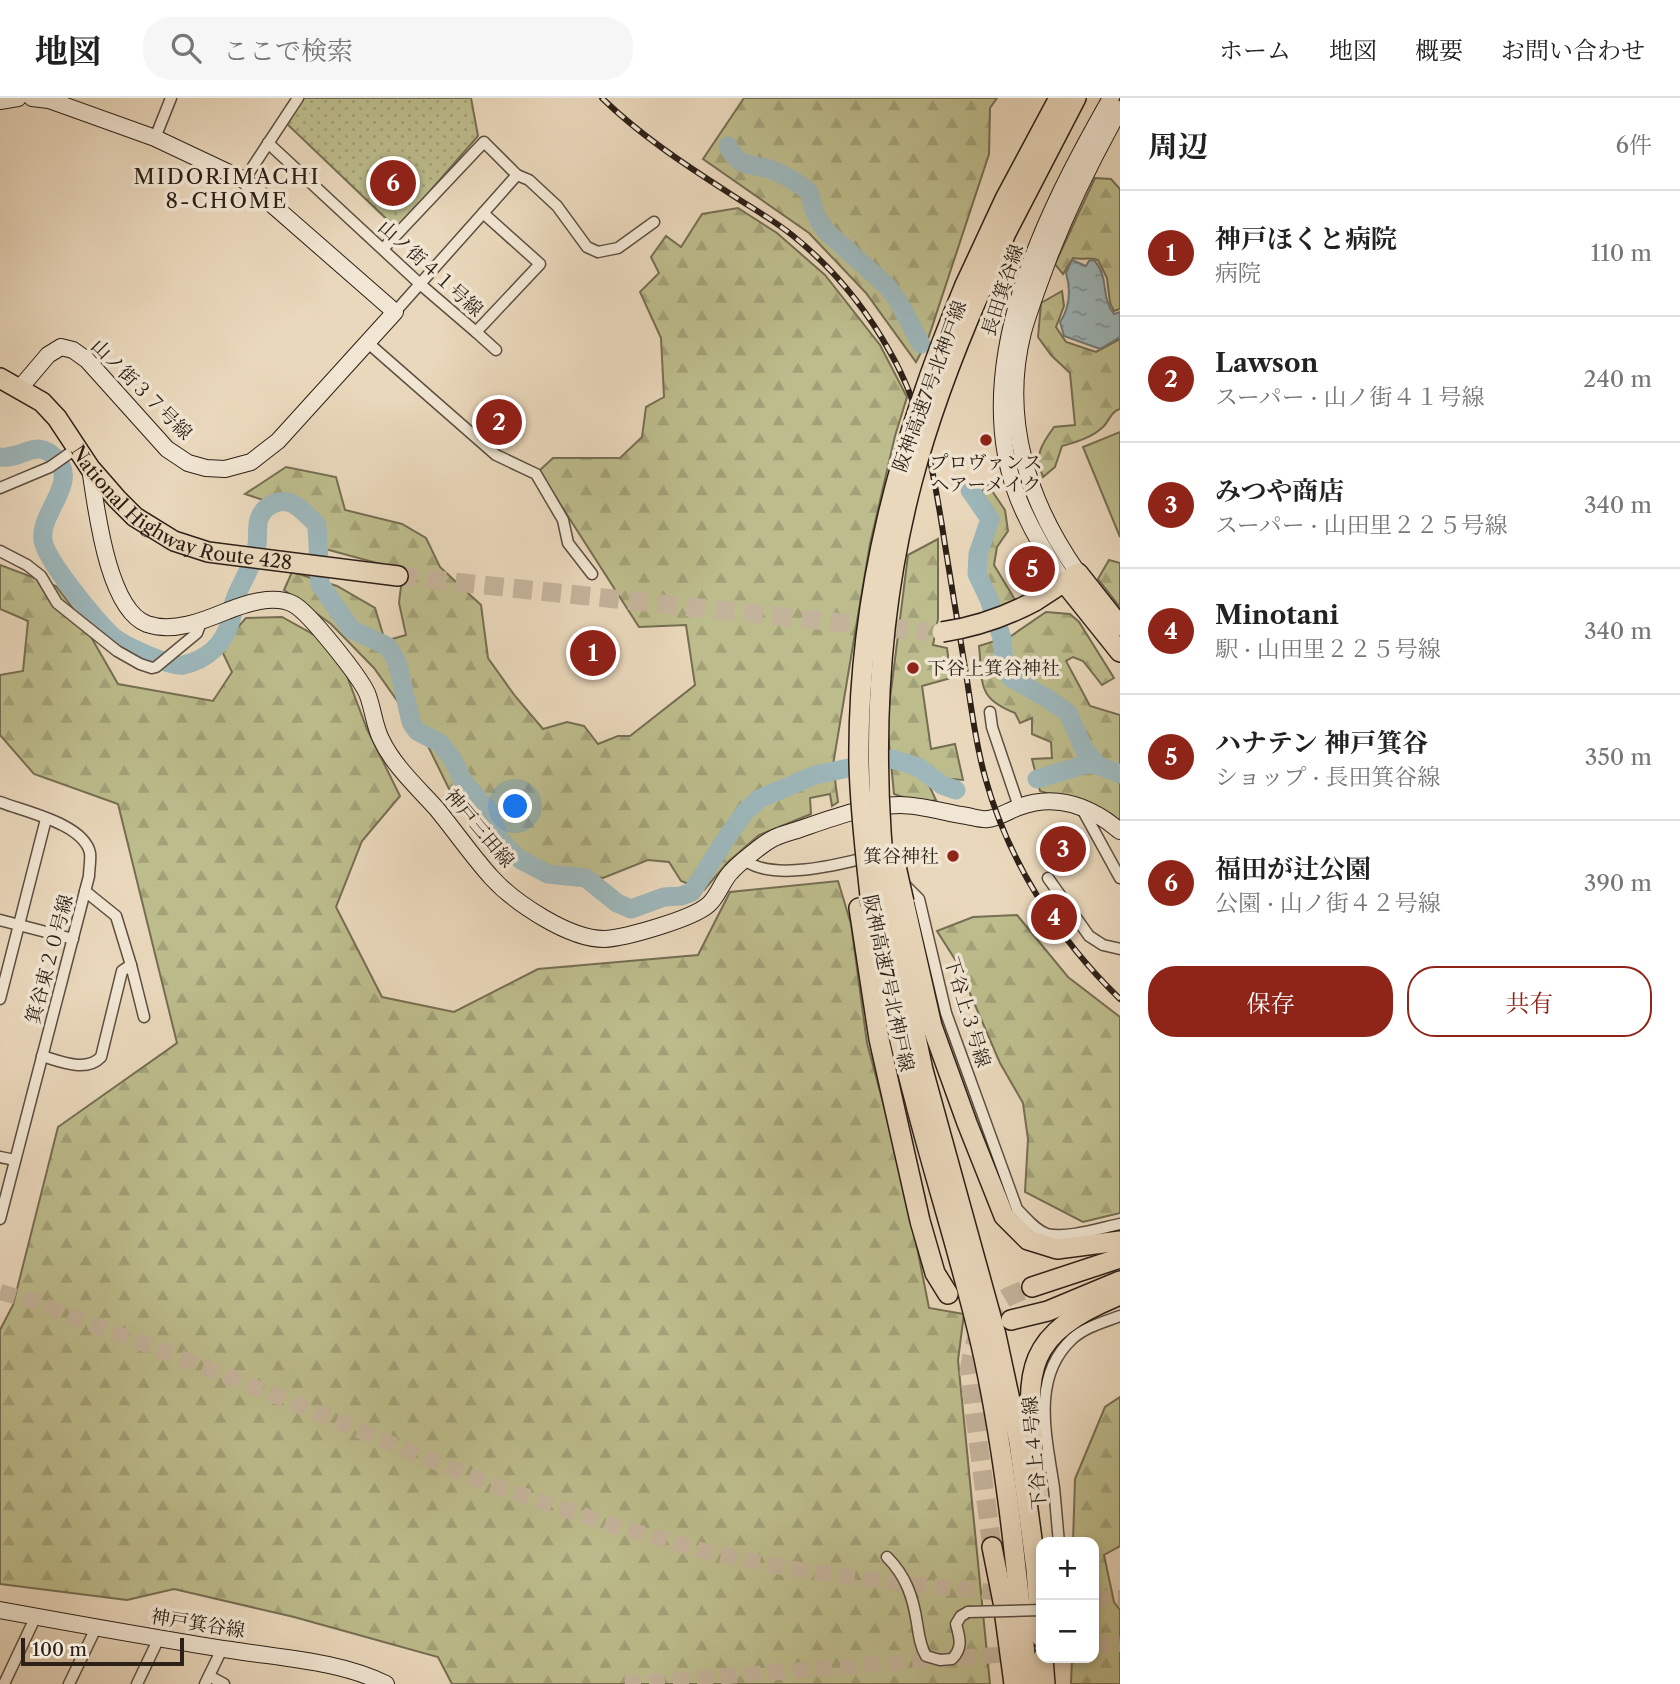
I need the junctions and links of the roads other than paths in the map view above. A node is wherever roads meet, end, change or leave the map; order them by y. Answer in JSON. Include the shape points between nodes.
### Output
{"nodes":[{"id":1,"x":18,"y":98,"type":"edge"},
{"id":2,"x":32,"y":98,"type":"edge"},
{"id":3,"x":171,"y":98,"type":"edge"},
{"id":4,"x":1059,"y":98,"type":"edge"},
{"id":5,"x":1076,"y":98,"type":"edge"},
{"id":6,"x":1111,"y":98,"type":"edge"},
{"id":7,"x":296,"y":99,"type":"edge"},
{"id":8,"x":0,"y":100,"type":"edge"},
{"id":9,"x":1120,"y":109,"type":"edge"},
{"id":10,"x":155,"y":138,"type":"junction"},
{"id":11,"x":268,"y":143,"type":"junction"},
{"id":12,"x":517,"y":175,"type":"junction"},
{"id":13,"x":244,"y":180,"type":"junction"},
{"id":14,"x":483,"y":213,"type":"junction"},
{"id":15,"x":654,"y":222,"type":"dead end"},
{"id":16,"x":383,"y":250,"type":"junction"},
{"id":17,"x":420,"y":284,"type":"junction"},
{"id":18,"x":972,"y":288,"type":"junction"},
{"id":19,"x":395,"y":312,"type":"junction"},
{"id":20,"x":477,"y":332,"type":"junction"},
{"id":21,"x":367,"y":342,"type":"junction"},
{"id":22,"x":496,"y":350,"type":"dead end"},
{"id":23,"x":0,"y":378,"type":"edge"},
{"id":24,"x":20,"y":388,"type":"junction"},
{"id":25,"x":72,"y":452,"type":"junction"},
{"id":26,"x":90,"y":468,"type":"junction"},
{"id":27,"x":0,"y":488,"type":"edge"},
{"id":28,"x":0,"y":551,"type":"edge"},
{"id":29,"x":592,"y":574,"type":"dead end"},
{"id":30,"x":398,"y":576,"type":"tunnel mouth"},
{"id":31,"x":1071,"y":577,"type":"junction"},
{"id":32,"x":202,"y":620,"type":"junction"},
{"id":33,"x":1120,"y":626,"type":"edge"},
{"id":34,"x":935,"y":632,"type":"tunnel mouth"},
{"id":35,"x":1120,"y":652,"type":"edge"},
{"id":36,"x":990,"y":712,"type":"dead end"},
{"id":37,"x":0,"y":802,"type":"edge"},
{"id":38,"x":1019,"y":807,"type":"junction"},
{"id":39,"x":1081,"y":807,"type":"junction"},
{"id":40,"x":46,"y":819,"type":"junction"},
{"id":41,"x":1120,"y":831,"type":"edge"},
{"id":42,"x":746,"y":861,"type":"junction"},
{"id":43,"x":1048,"y":878,"type":"dead end"},
{"id":44,"x":1120,"y":878,"type":"edge"},
{"id":45,"x":85,"y":891,"type":"junction"},
{"id":46,"x":881,"y":905,"type":"junction"},
{"id":47,"x":0,"y":920,"type":"edge"},
{"id":48,"x":19,"y":925,"type":"junction"},
{"id":49,"x":73,"y":939,"type":"junction"},
{"id":50,"x":1120,"y":949,"type":"edge"},
{"id":51,"x":131,"y":965,"type":"junction"},
{"id":52,"x":0,"y":999,"type":"edge"},
{"id":53,"x":144,"y":1017,"type":"dead end"},
{"id":54,"x":42,"y":1056,"type":"junction"},
{"id":55,"x":0,"y":1157,"type":"edge"},
{"id":56,"x":15,"y":1160,"type":"junction"},
{"id":57,"x":0,"y":1219,"type":"edge"},
{"id":58,"x":1120,"y":1224,"type":"edge"},
{"id":59,"x":1120,"y":1241,"type":"edge"},
{"id":60,"x":1120,"y":1258,"type":"edge"},
{"id":61,"x":1120,"y":1281,"type":"edge"},
{"id":62,"x":1032,"y":1287,"type":"tunnel mouth"},
{"id":63,"x":947,"y":1294,"type":"dead end"},
{"id":64,"x":1120,"y":1295,"type":"edge"},
{"id":65,"x":1120,"y":1316,"type":"edge"},
{"id":66,"x":1011,"y":1320,"type":"dead end"},
{"id":67,"x":1040,"y":1537,"type":"edge"},
{"id":68,"x":1058,"y":1537,"type":"edge"},
{"id":69,"x":992,"y":1547,"type":"tunnel mouth"},
{"id":70,"x":887,"y":1557,"type":"dead end"},
{"id":71,"x":1038,"y":1600,"type":"edge"},
{"id":72,"x":1036,"y":1609,"type":"edge"},
{"id":73,"x":0,"y":1610,"type":"edge"},
{"id":74,"x":36,"y":1616,"type":"junction"},
{"id":75,"x":96,"y":1628,"type":"junction"},
{"id":76,"x":159,"y":1638,"type":"junction"},
{"id":77,"x":222,"y":1649,"type":"junction"},
{"id":78,"x":1044,"y":1663,"type":"edge"},
{"id":79,"x":1048,"y":1663,"type":"edge"},
{"id":80,"x":207,"y":1680,"type":"edge"},
{"id":81,"x":4,"y":1684,"type":"edge"},
{"id":82,"x":69,"y":1684,"type":"edge"},
{"id":83,"x":137,"y":1684,"type":"edge"},
{"id":84,"x":224,"y":1684,"type":"edge"},
{"id":85,"x":386,"y":1684,"type":"edge"},
{"id":86,"x":1014,"y":1684,"type":"edge"},
{"id":87,"x":1028,"y":1684,"type":"edge"},
{"id":88,"x":1046,"y":1684,"type":"edge"}],
"edges":[{"from":1,"to":8,"type":"street"},
{"from":2,"to":10,"type":"street"},
{"from":3,"to":10,"type":"street"},
{"from":4,"to":18,"type":"highway","name":"阪神高速7号北神戸線","via":[[1005,198]]},
{"from":5,"to":18,"type":"highway","name":"阪神高速7号北神戸線"},
{"from":6,"to":31,"type":"street","name":"長田箕谷線","via":[[1038,246],[1009,329],[1003,363],[1002,420],[1017,497],[1031,527]]},
{"from":7,"to":11,"type":"street"},
{"from":9,"to":31,"type":"street","name":"長田箕谷線","via":[[1068,209],[1036,291],[1016,379],[1023,462]]},
{"from":10,"to":13,"type":"street"},
{"from":11,"to":13,"type":"street"},
{"from":11,"to":16,"type":"street","name":"山ノ街４１号線"},
{"from":12,"to":14,"type":"street","name":"山ノ街３７号線"},
{"from":12,"to":15,"type":"street","via":[[557,206],[587,247],[598,252],[618,248]]},
{"from":12,"to":16,"type":"street","via":[[484,142]]},
{"from":13,"to":19,"type":"street"},
{"from":14,"to":17,"type":"street","name":"山ノ街３７号線"},
{"from":14,"to":20,"type":"street","name":"山ノ街４１号線","via":[[540,264]]},
{"from":16,"to":17,"type":"street","name":"山ノ街４１号線"},
{"from":17,"to":19,"type":"street","name":"山ノ街３７号線"},
{"from":17,"to":20,"type":"street","name":"山ノ街４１号線"},
{"from":18,"to":46,"type":"highway","name":"阪神高速7号北神戸線","bridge":true,"via":[[911,484],[888,604],[880,748],[894,860]]},
{"from":18,"to":46,"type":"highway","name":"阪神高速7号北神戸線","bridge":true,"via":[[939,347],[892,490],[864,651],[859,763],[864,832]]},
{"from":19,"to":21,"type":"street","name":"山ノ街３７号線"},
{"from":20,"to":22,"type":"street"},
{"from":21,"to":24,"type":"street","name":"山ノ街３７号線","via":[[278,441],[251,462],[225,469],[188,463],[167,449],[74,350],[61,347],[48,355]]},
{"from":21,"to":29,"type":"street","via":[[496,455],[536,474],[563,520],[568,543]]},
{"from":23,"to":24,"type":"highway","name":"National Highway Route 428"},
{"from":24,"to":25,"type":"highway","name":"National Highway Route 428","via":[[49,410]]},
{"from":25,"to":26,"type":"highway","name":"National Highway Route 428"},
{"from":25,"to":27,"type":"street","via":[[50,467]]},
{"from":26,"to":30,"type":"highway","name":"National Highway Route 428","via":[[135,517],[174,541],[208,552]]},
{"from":26,"to":32,"type":"street","name":"神戸三田線","via":[[106,556],[118,591],[131,611],[156,626]]},
{"from":28,"to":32,"type":"street","via":[[41,576],[57,603],[140,664],[156,667],[197,633]]},
{"from":31,"to":33,"type":"highway"},
{"from":31,"to":34,"type":"highway","bridge":true,"via":[[1035,601],[990,621]]},
{"from":31,"to":35,"type":"highway"},
{"from":32,"to":42,"type":"street","name":"神戸三田線","via":[[244,604],[276,600],[291,603],[308,616],[364,687],[379,736],[391,755],[493,879],[568,931],[603,939],[648,931],[708,906],[732,871]]},
{"from":36,"to":38,"type":"street"},
{"from":37,"to":40,"type":"street","name":"箕谷東２０号線"},
{"from":38,"to":39,"type":"street","name":"神戸三田線","via":[[1038,800]]},
{"from":38,"to":42,"type":"street","name":"神戸三田線","via":[[987,820],[901,805],[848,813],[773,838]]},
{"from":39,"to":41,"type":"street","name":"神戸三田線"},
{"from":39,"to":44,"type":"street"},
{"from":40,"to":45,"type":"street","name":"箕谷東２０号線","via":[[85,839],[90,855]]},
{"from":40,"to":48,"type":"street"},
{"from":42,"to":58,"type":"street","name":"下谷上３号線","via":[[756,868],[798,870],[875,856],[904,884],[919,899],[946,1013],[1017,1209],[1048,1234]]},
{"from":43,"to":50,"type":"street","via":[[1089,936]]},
{"from":45,"to":49,"type":"street","name":"箕谷東２０号線"},
{"from":45,"to":51,"type":"street","via":[[116,916]]},
{"from":46,"to":59,"type":"highway","via":[[1004,1216],[1028,1240],[1057,1249]]},
{"from":46,"to":63,"type":"highway","via":[[879,1039],[920,1221],[935,1273]]},
{"from":46,"to":71,"type":"highway","name":"阪神高速7号北神戸線","via":[[996,1335],[1019,1442]]},
{"from":46,"to":87,"type":"highway","name":"阪神高速7号北神戸線","via":[[890,1002],[984,1359],[1011,1519]]},
{"from":47,"to":48,"type":"street"},
{"from":48,"to":49,"type":"street"},
{"from":48,"to":52,"type":"street"},
{"from":49,"to":54,"type":"street","name":"箕谷東２０号線"},
{"from":51,"to":53,"type":"street"},
{"from":51,"to":54,"type":"street","via":[[122,971],[101,1057],[83,1066]]},
{"from":54,"to":56,"type":"street","name":"箕谷東２０号線"},
{"from":55,"to":56,"type":"street"},
{"from":56,"to":57,"type":"street","name":"箕谷東２０号線"},
{"from":60,"to":62,"type":"highway"},
{"from":61,"to":66,"type":"highway","via":[[1048,1311]]},
{"from":64,"to":67,"type":"highway","via":[[1063,1324],[1045,1343],[1034,1368],[1030,1407]]},
{"from":65,"to":68,"type":"street","name":"下谷上４号線","via":[[1072,1338],[1051,1368],[1044,1413]]},
{"from":69,"to":86,"type":"highway"},
{"from":70,"to":72,"type":"street","bridge":true,"via":[[905,1580],[914,1602],[926,1656],[940,1660],[957,1654],[956,1624],[968,1612]]},
{"from":73,"to":74,"type":"street","name":"神戸箕谷線"},
{"from":74,"to":75,"type":"street","name":"神戸箕谷線"},
{"from":74,"to":81,"type":"street"},
{"from":75,"to":76,"type":"street","name":"神戸箕谷線"},
{"from":75,"to":82,"type":"street"},
{"from":76,"to":77,"type":"street","name":"神戸箕谷線"},
{"from":76,"to":83,"type":"street"},
{"from":77,"to":80,"type":"street"},
{"from":77,"to":85,"type":"street","name":"神戸箕谷線","via":[[328,1666]]},
{"from":78,"to":88,"type":"highway"},
{"from":79,"to":88,"type":"highway"},
{"from":80,"to":84,"type":"street"}]}
